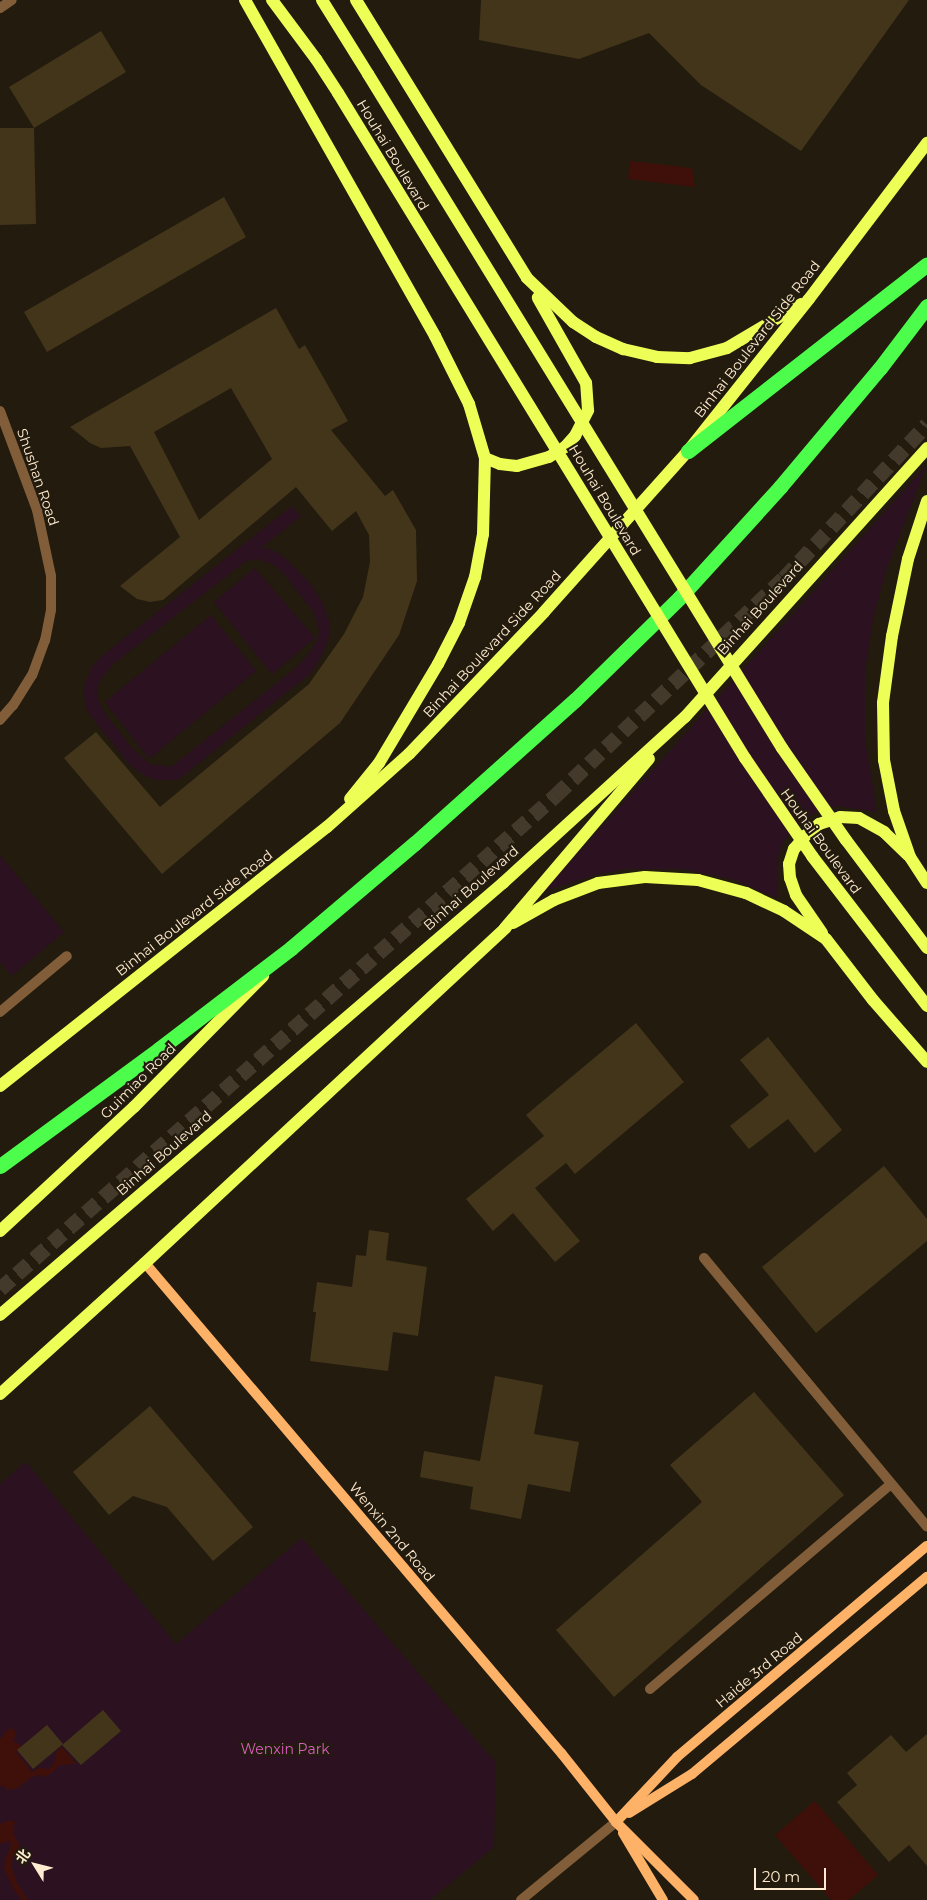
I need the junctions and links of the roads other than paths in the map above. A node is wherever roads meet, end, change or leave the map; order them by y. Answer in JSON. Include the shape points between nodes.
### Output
{"nodes":[{"id":1,"x":12,"y":0,"type":"edge"},
{"id":2,"x":245,"y":0,"type":"edge"},
{"id":3,"x":272,"y":0,"type":"edge"},
{"id":4,"x":322,"y":0,"type":"edge"},
{"id":5,"x":356,"y":0,"type":"edge"},
{"id":6,"x":0,"y":8,"type":"edge"},
{"id":7,"x":927,"y":143,"type":"edge"},
{"id":8,"x":927,"y":264,"type":"edge"},
{"id":9,"x":527,"y":278,"type":"junction"},
{"id":10,"x":809,"y":299,"type":"junction"},
{"id":11,"x":927,"y":306,"type":"edge"},
{"id":12,"x":0,"y":411,"type":"edge"},
{"id":13,"x":927,"y":448,"type":"edge"},
{"id":14,"x":688,"y":451,"type":"junction"},
{"id":15,"x":485,"y":458,"type":"junction"},
{"id":16,"x":927,"y":501,"type":"edge"},
{"id":17,"x":685,"y":718,"type":"junction"},
{"id":18,"x":0,"y":720,"type":"edge"},
{"id":19,"x":327,"y":827,"type":"junction"},
{"id":20,"x":910,"y":857,"type":"junction"},
{"id":21,"x":927,"y":883,"type":"edge"},
{"id":22,"x":504,"y":928,"type":"junction"},
{"id":23,"x":826,"y":939,"type":"junction"},
{"id":24,"x":291,"y":948,"type":"junction"},
{"id":25,"x":927,"y":948,"type":"edge"},
{"id":26,"x":67,"y":956,"type":"dead end"},
{"id":27,"x":927,"y":1006,"type":"edge"},
{"id":28,"x":0,"y":1012,"type":"edge"},
{"id":29,"x":927,"y":1062,"type":"edge"},
{"id":30,"x":0,"y":1086,"type":"edge"},
{"id":31,"x":0,"y":1166,"type":"edge"},
{"id":32,"x":0,"y":1231,"type":"edge"},
{"id":33,"x":704,"y":1258,"type":"dead end"},
{"id":34,"x":145,"y":1263,"type":"junction"},
{"id":35,"x":0,"y":1315,"type":"edge"},
{"id":36,"x":0,"y":1394,"type":"edge"},
{"id":37,"x":891,"y":1484,"type":"junction"},
{"id":38,"x":927,"y":1527,"type":"edge"},
{"id":39,"x":927,"y":1546,"type":"edge"},
{"id":40,"x":927,"y":1577,"type":"edge"},
{"id":41,"x":650,"y":1689,"type":"dead end"},
{"id":42,"x":616,"y":1822,"type":"junction"},
{"id":43,"x":520,"y":1900,"type":"edge"},
{"id":44,"x":663,"y":1900,"type":"edge"},
{"id":45,"x":694,"y":1900,"type":"edge"}],
"edges":[{"from":1,"to":6,"type":"street"},
{"from":2,"to":15,"type":"main road","via":[[435,336],[470,404]]},
{"from":3,"to":27,"type":"main road","name":"Houhai Boulevard","bridge":true,"via":[[338,93],[745,758],[828,877]]},
{"from":4,"to":25,"type":"main road","name":"Houhai Boulevard","bridge":true,"via":[[782,748]]},
{"from":5,"to":9,"type":"main road"},
{"from":7,"to":10,"type":"main road","name":"Binhai Boulevard Side Road"},
{"from":8,"to":14,"type":"highway"},
{"from":9,"to":10,"type":"main road","via":[[553,305],[596,337],[623,349],[657,357],[690,358],[727,348]]},
{"from":9,"to":15,"type":"main road","via":[[586,383],[588,410],[575,436],[549,457],[517,466]]},
{"from":10,"to":14,"type":"main road","name":"Binhai Boulevard Side Road"},
{"from":11,"to":24,"type":"highway","via":[[880,368],[780,487],[680,597],[575,700]]},
{"from":12,"to":18,"type":"street","name":"Shushan Road","via":[[37,510],[52,576],[51,610],[45,640],[32,675]]},
{"from":13,"to":17,"type":"main road","name":"Binhai Boulevard"},
{"from":14,"to":19,"type":"main road","name":"Binhai Boulevard Side Road","via":[[544,612],[410,754]]},
{"from":15,"to":19,"type":"main road","via":[[483,534],[475,577],[459,623],[379,763]]},
{"from":16,"to":20,"type":"main road","via":[[908,559],[892,636],[883,703],[884,760],[894,810]]},
{"from":17,"to":22,"type":"main road"},
{"from":17,"to":35,"type":"main road","name":"Binhai Boulevard","via":[[503,883]]},
{"from":19,"to":30,"type":"main road","name":"Binhai Boulevard Side Road"},
{"from":20,"to":21,"type":"main road"},
{"from":20,"to":23,"type":"main road","via":[[884,832],[859,818],[840,816],[819,824],[806,835],[794,849],[789,864],[790,878],[796,895]]},
{"from":22,"to":23,"type":"main road","via":[[554,900],[598,883],[645,877],[698,880],[746,893],[784,911]]},
{"from":22,"to":34,"type":"main road"},
{"from":23,"to":29,"type":"main road"},
{"from":24,"to":31,"type":"highway"},
{"from":24,"to":32,"type":"main road","name":"Guimiao Road","via":[[134,1108]]},
{"from":26,"to":28,"type":"street"},
{"from":33,"to":37,"type":"street"},
{"from":34,"to":36,"type":"main road"},
{"from":34,"to":42,"type":"street","name":"Wenxin 2nd Road","via":[[526,1711]]},
{"from":37,"to":38,"type":"street"},
{"from":37,"to":41,"type":"street"},
{"from":39,"to":42,"type":"street","name":"Haide 3rd Road","via":[[677,1757]]},
{"from":40,"to":42,"type":"street","name":"Haide 3rd Road","via":[[692,1774]]},
{"from":42,"to":43,"type":"street","name":"Haide 3rd Road"},
{"from":42,"to":44,"type":"street","name":"Wenxin 2nd Road"},
{"from":42,"to":45,"type":"street","name":"Wenxin 2nd Road"}]}
